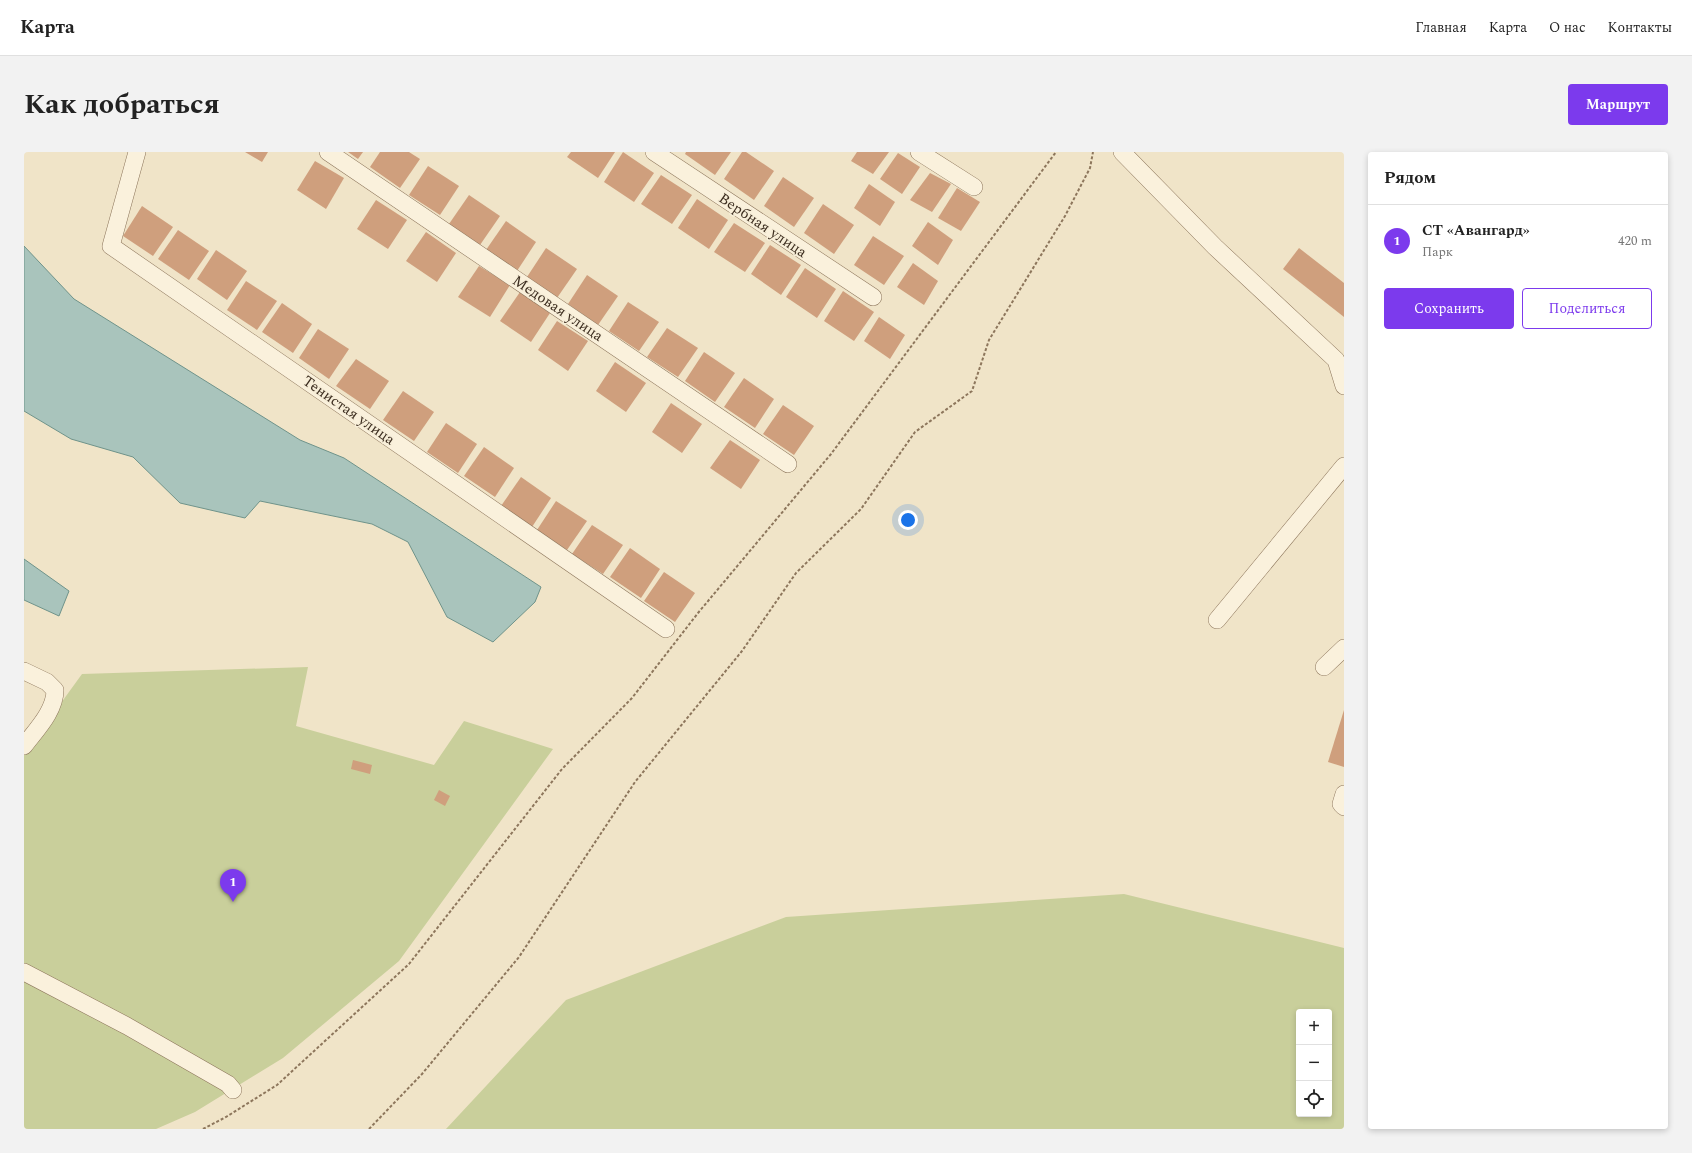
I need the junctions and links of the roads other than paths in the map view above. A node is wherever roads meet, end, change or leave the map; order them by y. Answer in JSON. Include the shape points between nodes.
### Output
{"nodes":[{"id":1,"x":137,"y":152,"type":"edge"},
{"id":2,"x":328,"y":152,"type":"edge"},
{"id":3,"x":654,"y":152,"type":"edge"},
{"id":4,"x":919,"y":152,"type":"edge"},
{"id":5,"x":1122,"y":152,"type":"edge"},
{"id":6,"x":974,"y":187,"type":"dead end"},
{"id":7,"x":872,"y":297,"type":"dead end"},
{"id":8,"x":1340,"y":363,"type":"edge"},
{"id":9,"x":1344,"y":386,"type":"edge"},
{"id":10,"x":788,"y":464,"type":"dead end"},
{"id":11,"x":1344,"y":466,"type":"edge"},
{"id":12,"x":1217,"y":620,"type":"dead end"},
{"id":13,"x":666,"y":629,"type":"dead end"},
{"id":14,"x":1344,"y":648,"type":"edge"},
{"id":15,"x":1324,"y":667,"type":"dead end"},
{"id":16,"x":24,"y":671,"type":"edge"},
{"id":17,"x":24,"y":746,"type":"edge"},
{"id":18,"x":1344,"y":794,"type":"edge"},
{"id":19,"x":1344,"y":807,"type":"edge"},
{"id":20,"x":24,"y":972,"type":"edge"},
{"id":21,"x":233,"y":1090,"type":"dead end"}],
"edges":[{"from":1,"to":13,"type":"street","name":"Тенистая улица","via":[[111,246]]},
{"from":2,"to":10,"type":"street","name":"Медовая улица"},
{"from":3,"to":7,"type":"street","name":"Вербная улица"},
{"from":4,"to":6,"type":"street"},
{"from":5,"to":8,"type":"street","via":[[1215,247]]},
{"from":8,"to":9,"type":"street"},
{"from":11,"to":12,"type":"street"},
{"from":14,"to":15,"type":"street"},
{"from":16,"to":17,"type":"street","via":[[47,682],[55,690],[51,709]]},
{"from":18,"to":19,"type":"street"},
{"from":20,"to":21,"type":"street","via":[[127,1026],[228,1084]]}]}
